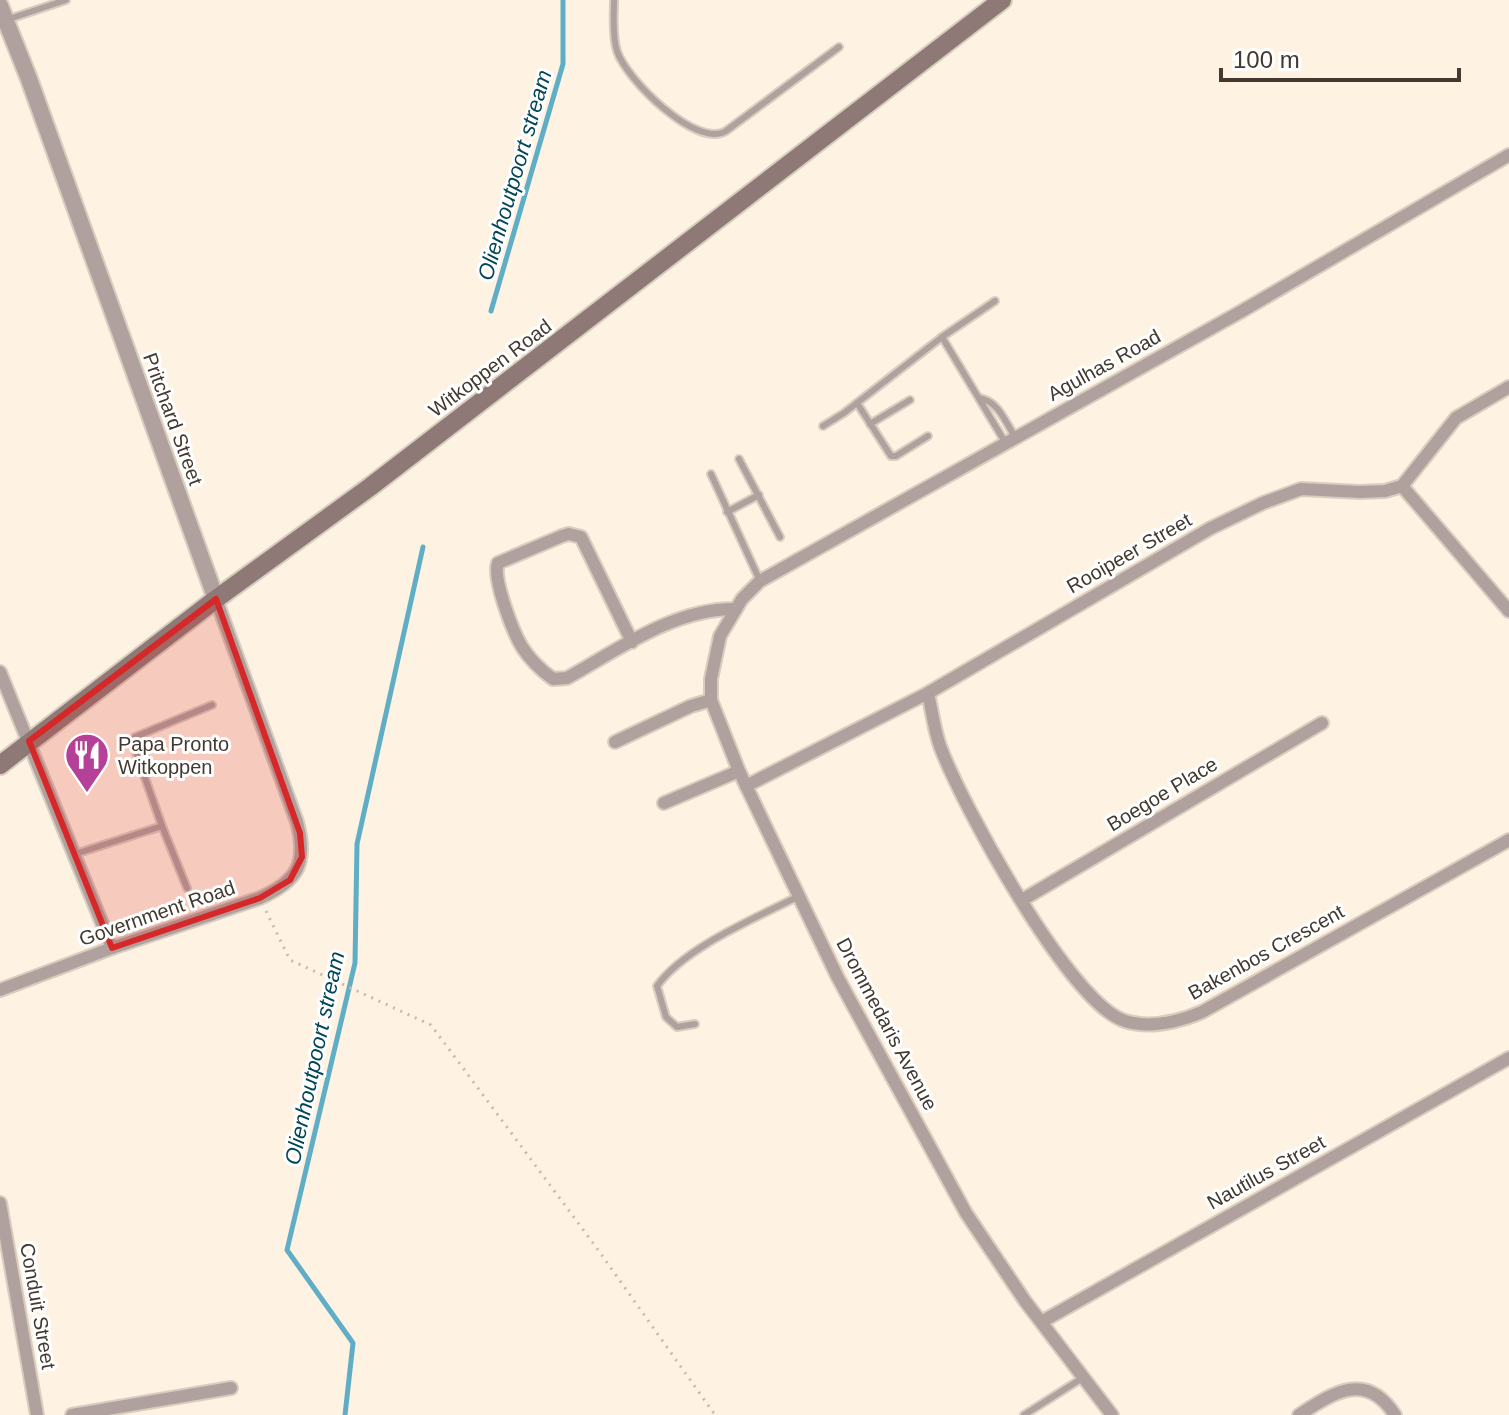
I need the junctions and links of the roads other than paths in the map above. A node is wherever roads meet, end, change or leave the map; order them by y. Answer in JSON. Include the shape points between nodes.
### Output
{"nodes":[{"id":1,"x":66,"y":0,"type":"edge"},
{"id":2,"x":614,"y":0,"type":"edge"},
{"id":3,"x":1002,"y":0,"type":"edge"},
{"id":4,"x":3,"y":13,"type":"edge"},
{"id":5,"x":839,"y":47,"type":"dead end"},
{"id":6,"x":1509,"y":155,"type":"edge"},
{"id":7,"x":995,"y":301,"type":"dead end"},
{"id":8,"x":942,"y":337,"type":"junction"},
{"id":9,"x":1509,"y":387,"type":"edge"},
{"id":10,"x":979,"y":398,"type":"junction"},
{"id":11,"x":910,"y":400,"type":"dead end"},
{"id":12,"x":857,"y":403,"type":"junction"},
{"id":13,"x":870,"y":424,"type":"junction"},
{"id":14,"x":823,"y":426,"type":"dead end"},
{"id":15,"x":928,"y":436,"type":"dead end"},
{"id":16,"x":1010,"y":439,"type":"junction"},
{"id":17,"x":739,"y":459,"type":"dead end"},
{"id":18,"x":711,"y":474,"type":"dead end"},
{"id":19,"x":1402,"y":486,"type":"junction"},
{"id":20,"x":759,"y":495,"type":"junction"},
{"id":21,"x":727,"y":512,"type":"junction"},
{"id":22,"x":780,"y":537,"type":"dead end"},
{"id":23,"x":760,"y":581,"type":"junction"},
{"id":24,"x":216,"y":599,"type":"junction"},
{"id":25,"x":1509,"y":611,"type":"edge"},
{"id":26,"x":732,"y":614,"type":"junction"},
{"id":27,"x":632,"y":642,"type":"junction"},
{"id":28,"x":0,"y":672,"type":"edge"},
{"id":29,"x":928,"y":693,"type":"junction"},
{"id":30,"x":711,"y":700,"type":"junction"},
{"id":31,"x":212,"y":705,"type":"dead end"},
{"id":32,"x":1322,"y":723,"type":"dead end"},
{"id":33,"x":29,"y":741,"type":"junction"},
{"id":34,"x":615,"y":742,"type":"dead end"},
{"id":35,"x":0,"y":765,"type":"edge"},
{"id":36,"x":739,"y":771,"type":"junction"},
{"id":37,"x":746,"y":786,"type":"junction"},
{"id":38,"x":664,"y":803,"type":"dead end"},
{"id":39,"x":162,"y":826,"type":"junction"},
{"id":40,"x":1509,"y":840,"type":"edge"},
{"id":41,"x":303,"y":848,"type":"joint"},
{"id":42,"x":75,"y":854,"type":"junction"},
{"id":43,"x":187,"y":888,"type":"dead end"},
{"id":44,"x":799,"y":896,"type":"junction"},
{"id":45,"x":1022,"y":900,"type":"junction"},
{"id":46,"x":112,"y":948,"type":"junction"},
{"id":47,"x":0,"y":990,"type":"edge"},
{"id":48,"x":695,"y":1024,"type":"dead end"},
{"id":49,"x":1509,"y":1058,"type":"edge"},
{"id":50,"x":0,"y":1203,"type":"edge"},
{"id":51,"x":1043,"y":1321,"type":"junction"},
{"id":52,"x":1084,"y":1377,"type":"junction"},
{"id":53,"x":231,"y":1388,"type":"dead end"},
{"id":54,"x":37,"y":1415,"type":"edge"},
{"id":55,"x":72,"y":1415,"type":"edge"},
{"id":56,"x":1024,"y":1415,"type":"edge"},
{"id":57,"x":1112,"y":1415,"type":"edge"},
{"id":58,"x":1299,"y":1415,"type":"edge"},
{"id":59,"x":1395,"y":1415,"type":"edge"}],
"edges":[{"from":1,"to":4,"type":"lane"},
{"from":2,"to":5,"type":"lane","via":[[617,50],[628,69],[664,107],[706,134],[726,131]]},
{"from":3,"to":24,"type":"main road","name":"Witkoppen Road","via":[[370,487]]},
{"from":4,"to":24,"type":"street","name":"Pritchard Street"},
{"from":6,"to":16,"type":"street","name":"Agulhas Road"},
{"from":7,"to":8,"type":"lane"},
{"from":8,"to":10,"type":"lane"},
{"from":8,"to":12,"type":"lane"},
{"from":9,"to":19,"type":"street","via":[[1456,418]]},
{"from":10,"to":16,"type":"lane"},
{"from":10,"to":16,"type":"lane","via":[[994,403]]},
{"from":11,"to":13,"type":"lane"},
{"from":12,"to":13,"type":"lane"},
{"from":12,"to":14,"type":"lane"},
{"from":13,"to":15,"type":"lane","via":[[894,457]]},
{"from":16,"to":23,"type":"street","name":"Agulhas Road"},
{"from":17,"to":20,"type":"lane"},
{"from":18,"to":21,"type":"lane"},
{"from":19,"to":25,"type":"street"},
{"from":19,"to":29,"type":"street","name":"Rooipeer Street","via":[[1360,492],[1301,489],[1263,503]]},
{"from":20,"to":21,"type":"lane"},
{"from":20,"to":22,"type":"lane"},
{"from":21,"to":23,"type":"lane"},
{"from":23,"to":26,"type":"street","name":"Agulhas Road"},
{"from":24,"to":33,"type":"main road","name":"Witkoppen Road"},
{"from":24,"to":41,"type":"street","name":"Pritchard Street"},
{"from":26,"to":27,"type":"street","via":[[705,610]]},
{"from":26,"to":30,"type":"street","name":"Drommedaris Avenue","via":[[720,636]]},
{"from":27,"to":27,"type":"street","via":[[567,678],[553,679],[522,649],[498,584],[498,563],[562,536],[581,537]]},
{"from":28,"to":33,"type":"street"},
{"from":29,"to":37,"type":"street","name":"Rooipeer Street"},
{"from":29,"to":45,"type":"street","name":"Bakenbos Crescent","via":[[940,745],[959,788]]},
{"from":30,"to":34,"type":"street"},
{"from":30,"to":36,"type":"street","name":"Drommedaris Avenue"},
{"from":31,"to":39,"type":"lane","via":[[132,741]]},
{"from":32,"to":45,"type":"street","name":"Boegoe Place"},
{"from":33,"to":35,"type":"main road","name":"Witkoppen Road"},
{"from":33,"to":42,"type":"street"},
{"from":36,"to":37,"type":"street","name":"Drommedaris Avenue"},
{"from":36,"to":38,"type":"street"},
{"from":37,"to":44,"type":"street","name":"Drommedaris Avenue"},
{"from":39,"to":42,"type":"lane"},
{"from":39,"to":43,"type":"lane"},
{"from":40,"to":45,"type":"street","name":"Bakenbos Crescent","via":[[1202,1012],[1169,1023],[1124,1021],[1094,1001]]},
{"from":41,"to":46,"type":"street","name":"Government Road","via":[[296,873],[278,890]]},
{"from":42,"to":46,"type":"street"},
{"from":44,"to":48,"type":"lane","via":[[733,929],[664,976],[657,986],[666,1017],[677,1027]]},
{"from":44,"to":51,"type":"street","name":"Drommedaris Avenue","via":[[966,1213]]},
{"from":46,"to":47,"type":"street","name":"Government Road"},
{"from":49,"to":51,"type":"street","name":"Nautilus Street"},
{"from":50,"to":54,"type":"street","name":"Conduit Street"},
{"from":51,"to":52,"type":"street","name":"Drommedaris Avenue"},
{"from":52,"to":56,"type":"lane"},
{"from":52,"to":57,"type":"street","name":"Drommedaris Avenue"},
{"from":53,"to":55,"type":"street"},
{"from":58,"to":59,"type":"street","via":[[1354,1389],[1380,1396]]}]}
